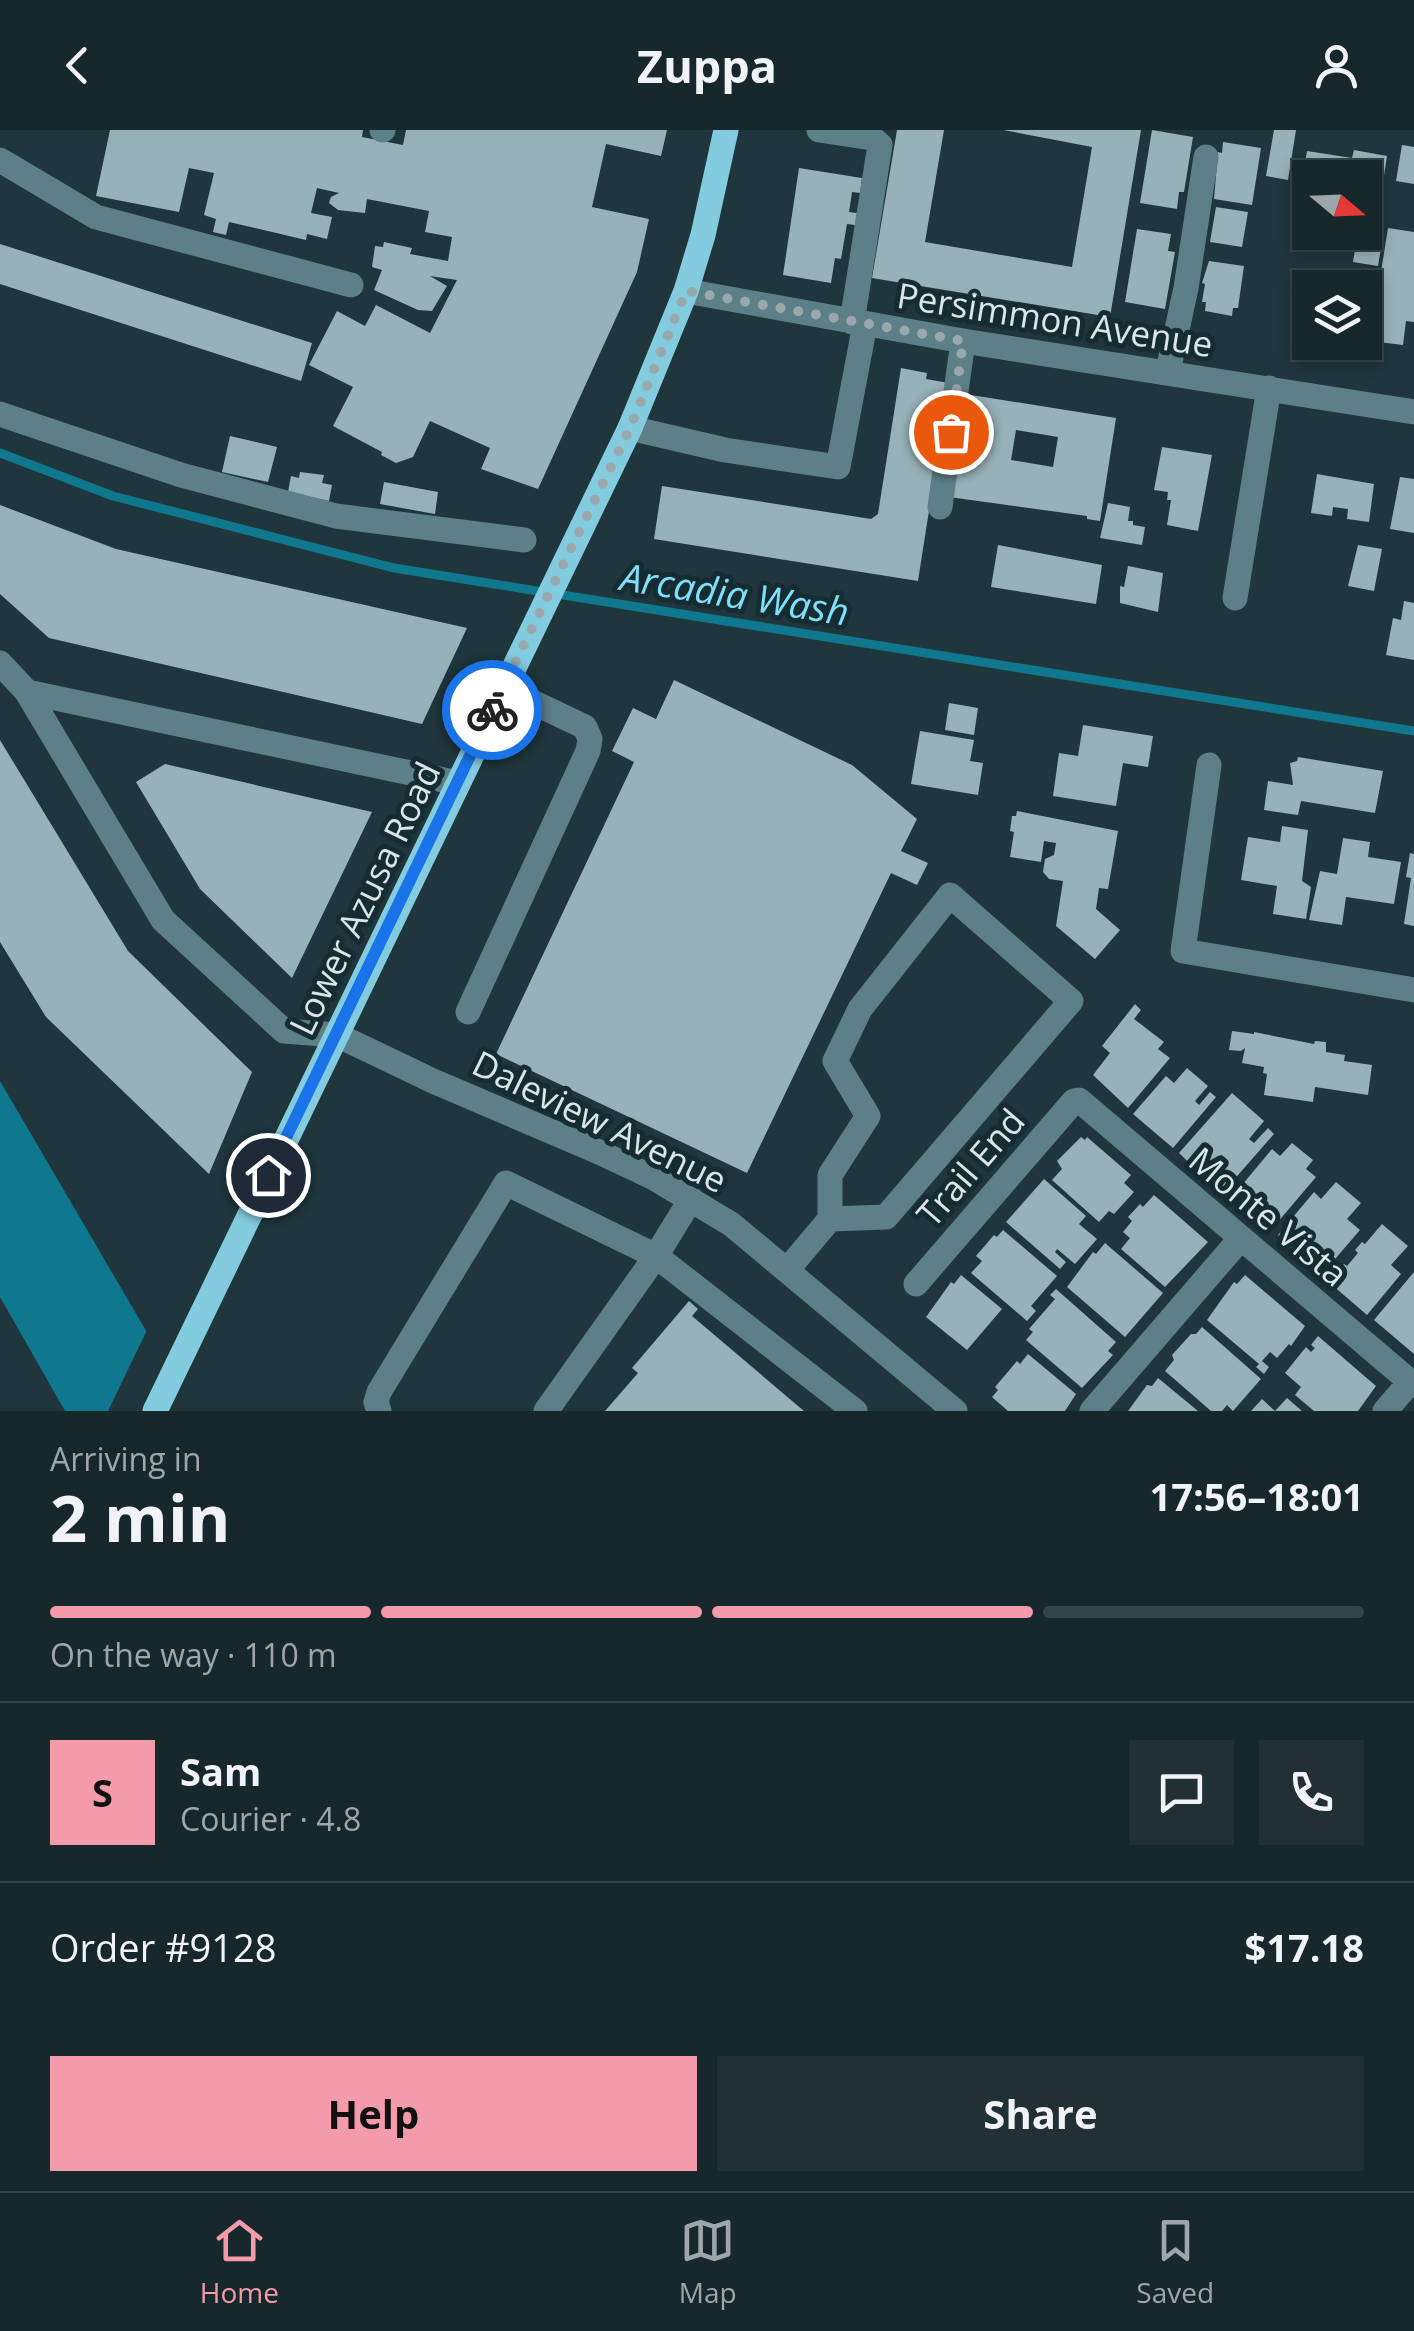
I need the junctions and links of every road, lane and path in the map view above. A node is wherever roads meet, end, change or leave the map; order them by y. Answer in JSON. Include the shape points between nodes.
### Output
{"nodes":[{"id":1,"x":726,"y":130,"type":"edge"},
{"id":2,"x":819,"y":130,"type":"edge"},
{"id":3,"x":1206,"y":157,"type":"dead end"},
{"id":4,"x":0,"y":160,"type":"edge"},
{"id":5,"x":351,"y":285,"type":"dead end"},
{"id":6,"x":686,"y":291,"type":"junction"},
{"id":7,"x":859,"y":323,"type":"junction"},
{"id":8,"x":963,"y":341,"type":"junction"},
{"id":9,"x":1168,"y":371,"type":"junction"},
{"id":10,"x":1269,"y":388,"type":"junction"},
{"id":11,"x":1414,"y":412,"type":"edge"},
{"id":12,"x":0,"y":414,"type":"edge"},
{"id":13,"x":630,"y":428,"type":"junction"},
{"id":14,"x":940,"y":507,"type":"dead end"},
{"id":15,"x":524,"y":540,"type":"dead end"},
{"id":16,"x":1234,"y":598,"type":"dead end"},
{"id":17,"x":0,"y":663,"type":"edge"},
{"id":18,"x":503,"y":688,"type":"junction"},
{"id":19,"x":27,"y":692,"type":"junction"},
{"id":20,"x":1209,"y":765,"type":"dead end"},
{"id":21,"x":458,"y":784,"type":"junction"},
{"id":22,"x":1414,"y":990,"type":"edge"},
{"id":23,"x":468,"y":1012,"type":"dead end"},
{"id":24,"x":337,"y":1035,"type":"junction"},
{"id":25,"x":1079,"y":1100,"type":"joint"},
{"id":26,"x":691,"y":1199,"type":"junction"},
{"id":27,"x":830,"y":1219,"type":"junction"},
{"id":28,"x":1240,"y":1238,"type":"junction"},
{"id":29,"x":656,"y":1256,"type":"junction"},
{"id":30,"x":787,"y":1270,"type":"junction"},
{"id":31,"x":916,"y":1284,"type":"dead end"},
{"id":32,"x":1412,"y":1384,"type":"edge"},
{"id":33,"x":155,"y":1411,"type":"edge"},
{"id":34,"x":379,"y":1411,"type":"edge"},
{"id":35,"x":546,"y":1411,"type":"edge"},
{"id":36,"x":855,"y":1411,"type":"edge"},
{"id":37,"x":954,"y":1411,"type":"edge"},
{"id":38,"x":1092,"y":1411,"type":"edge"},
{"id":39,"x":1385,"y":1411,"type":"edge"}],
"edges":[{"from":1,"to":6,"type":"main road","name":"Lower Azusa Road"},
{"from":2,"to":7,"type":"street","via":[[880,145]]},
{"from":3,"to":9,"type":"street"},
{"from":4,"to":5,"type":"street","via":[[96,216]]},
{"from":6,"to":7,"type":"street","name":"Persimmon Avenue"},
{"from":6,"to":13,"type":"main road","name":"Lower Azusa Road"},
{"from":7,"to":8,"type":"street","name":"Persimmon Avenue"},
{"from":7,"to":13,"type":"street","via":[[838,467]]},
{"from":8,"to":9,"type":"street","name":"Persimmon Avenue"},
{"from":8,"to":14,"type":"street"},
{"from":9,"to":10,"type":"street","name":"Persimmon Avenue"},
{"from":10,"to":11,"type":"street","name":"Persimmon Avenue"},
{"from":10,"to":16,"type":"street"},
{"from":12,"to":15,"type":"street","via":[[181,475],[336,516]]},
{"from":13,"to":18,"type":"main road","name":"Lower Azusa Road"},
{"from":17,"to":19,"type":"street"},
{"from":18,"to":21,"type":"main road","name":"Lower Azusa Road"},
{"from":18,"to":23,"type":"street","via":[[585,726],[590,739]]},
{"from":19,"to":21,"type":"street"},
{"from":19,"to":24,"type":"street","via":[[163,920],[284,1031]]},
{"from":20,"to":22,"type":"street","via":[[1184,951]]},
{"from":21,"to":24,"type":"main road","name":"Lower Azusa Road"},
{"from":24,"to":26,"type":"street","name":"Daleview Avenue"},
{"from":24,"to":33,"type":"main road","name":"Lower Azusa Road"},
{"from":25,"to":28,"type":"street","name":"Monte Vista"},
{"from":25,"to":31,"type":"street","name":"Trail End"},
{"from":26,"to":29,"type":"street"},
{"from":26,"to":30,"type":"street","name":"Daleview Avenue"},
{"from":27,"to":27,"type":"street","via":[[886,1217],[1071,1001],[950,895],[860,1009],[835,1062],[868,1116],[830,1174]]},
{"from":27,"to":30,"type":"street"},
{"from":28,"to":32,"type":"street","name":"Monte Vista"},
{"from":28,"to":38,"type":"street"},
{"from":29,"to":34,"type":"street","via":[[506,1183],[379,1392]]},
{"from":29,"to":35,"type":"street"},
{"from":29,"to":36,"type":"street"},
{"from":30,"to":37,"type":"street","name":"Daleview Avenue"},
{"from":32,"to":39,"type":"street"}]}
